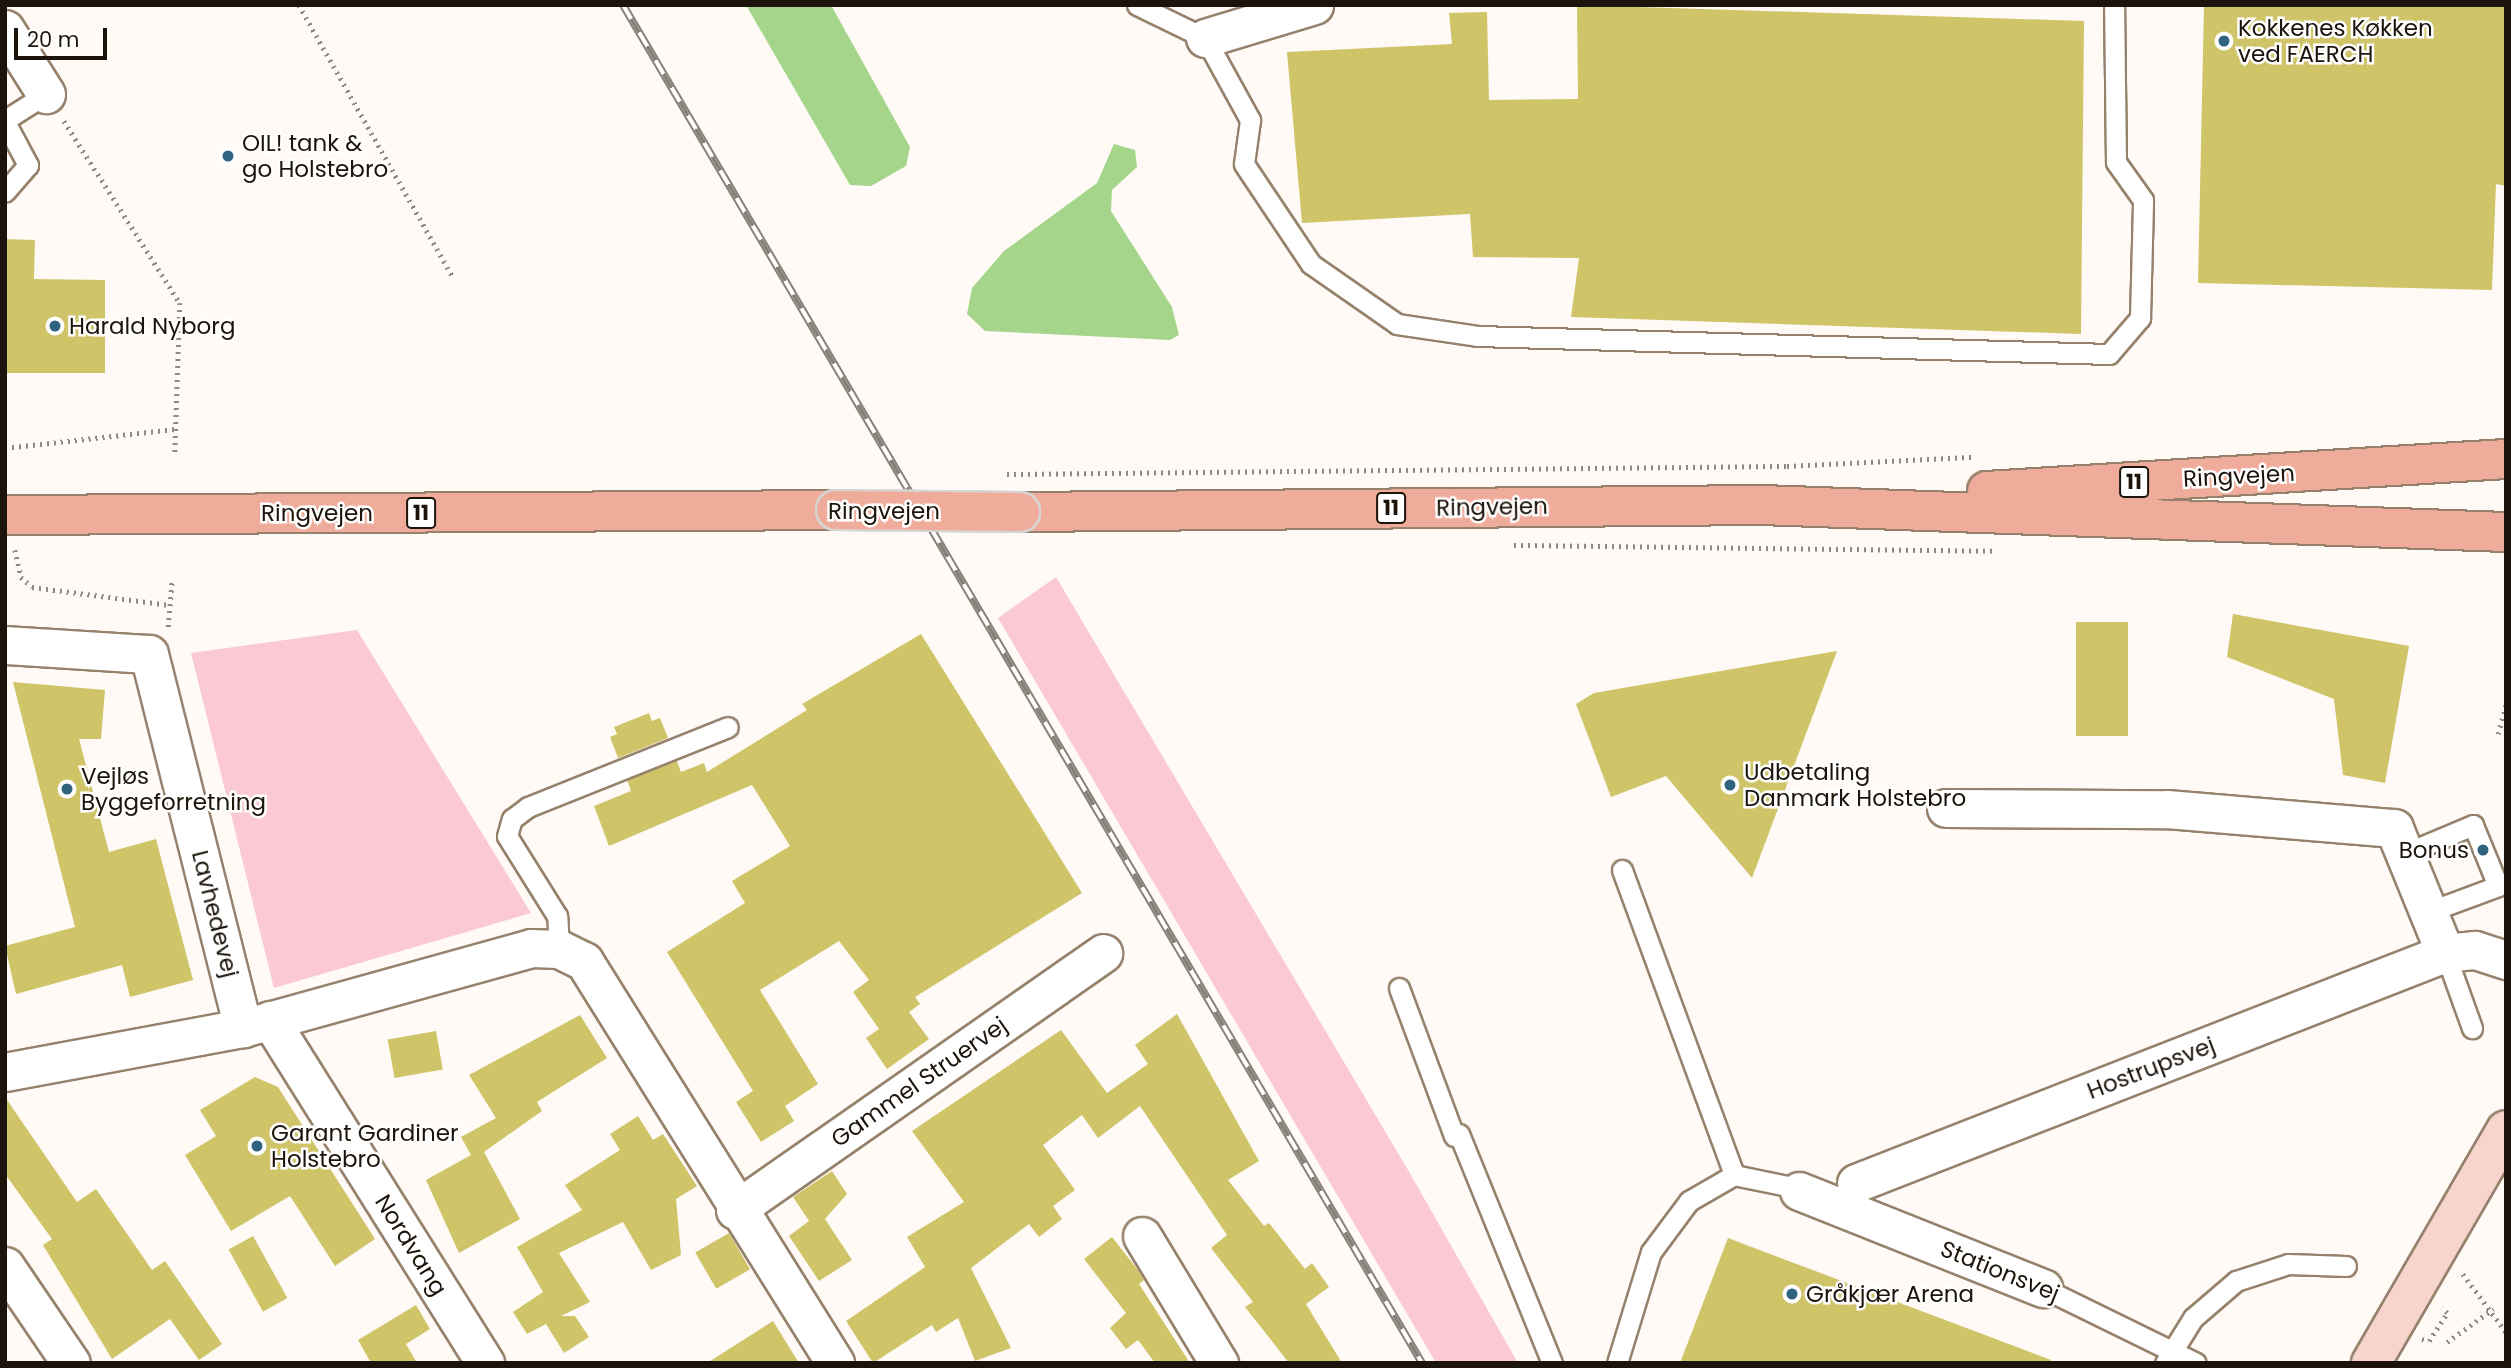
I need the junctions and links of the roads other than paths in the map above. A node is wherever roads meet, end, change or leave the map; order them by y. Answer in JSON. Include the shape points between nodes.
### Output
{"nodes":[{"id":1,"x":1137,"y":5,"type":"edge"},
{"id":2,"x":1314,"y":5,"type":"edge"},
{"id":3,"x":2114,"y":5,"type":"edge"},
{"id":4,"x":5,"y":29,"type":"edge"},
{"id":5,"x":1205,"y":38,"type":"junction"},
{"id":6,"x":46,"y":94,"type":"joint"},
{"id":7,"x":5,"y":121,"type":"edge"},
{"id":8,"x":5,"y":191,"type":"edge"},
{"id":9,"x":2506,"y":459,"type":"edge"},
{"id":10,"x":1762,"y":505,"type":"junction"},
{"id":11,"x":10,"y":532,"type":"edge"},
{"id":12,"x":2506,"y":532,"type":"edge"},
{"id":13,"x":5,"y":645,"type":"edge"},
{"id":14,"x":728,"y":727,"type":"dead end"},
{"id":15,"x":1946,"y":808,"type":"dead end"},
{"id":16,"x":2404,"y":854,"type":"junction"},
{"id":17,"x":1622,"y":870,"type":"dead end"},
{"id":18,"x":2428,"y":912,"type":"junction"},
{"id":19,"x":1103,"y":953,"type":"dead end"},
{"id":20,"x":2445,"y":953,"type":"junction"},
{"id":21,"x":571,"y":955,"type":"junction"},
{"id":22,"x":2506,"y":960,"type":"edge"},
{"id":23,"x":1399,"y":988,"type":"dead end"},
{"id":24,"x":257,"y":1024,"type":"junction"},
{"id":25,"x":2472,"y":1028,"type":"dead end"},
{"id":26,"x":5,"y":1072,"type":"edge"},
{"id":27,"x":2506,"y":1130,"type":"edge"},
{"id":28,"x":1734,"y":1175,"type":"junction"},
{"id":29,"x":1856,"y":1183,"type":"joint"},
{"id":30,"x":1799,"y":1191,"type":"junction"},
{"id":31,"x":735,"y":1210,"type":"junction"},
{"id":32,"x":1142,"y":1236,"type":"dead end"},
{"id":33,"x":5,"y":1266,"type":"edge"},
{"id":34,"x":2346,"y":1266,"type":"dead end"},
{"id":35,"x":2043,"y":1288,"type":"joint"},
{"id":36,"x":2169,"y":1356,"type":"edge"},
{"id":37,"x":71,"y":1363,"type":"edge"},
{"id":38,"x":485,"y":1363,"type":"edge"},
{"id":39,"x":835,"y":1363,"type":"edge"},
{"id":40,"x":1219,"y":1363,"type":"edge"},
{"id":41,"x":1552,"y":1363,"type":"edge"},
{"id":42,"x":1617,"y":1363,"type":"edge"},
{"id":43,"x":2196,"y":1363,"type":"edge"},
{"id":44,"x":2371,"y":1363,"type":"edge"}],
"edges":[{"from":1,"to":5,"type":"lane"},
{"from":2,"to":5,"type":"street"},
{"from":3,"to":5,"type":"lane","via":[[2116,162],[2143,200],[2140,318],[2109,354],[1477,336],[1397,324],[1311,264],[1244,164],[1250,120]]},
{"from":4,"to":6,"type":"street"},
{"from":6,"to":7,"type":"lane"},
{"from":7,"to":8,"type":"lane","via":[[28,165]]},
{"from":9,"to":10,"type":"main road","name":"Ringvejen","number":"11"},
{"from":10,"to":11,"type":"main road","name":"Ringvejen","number":"11","bridge":true,"via":[[836,510]]},
{"from":10,"to":12,"type":"main road","name":"Ringvejen","number":"11"},
{"from":13,"to":24,"type":"street","name":"Lavhedevej","via":[[149,654]]},
{"from":14,"to":21,"type":"lane","via":[[528,807],[512,819],[507,836],[557,916]]},
{"from":15,"to":16,"type":"street","via":[[2166,809],[2301,818],[2394,828]]},
{"from":16,"to":18,"type":"street"},
{"from":16,"to":18,"type":"lane","via":[[2473,825],[2498,886]]},
{"from":17,"to":28,"type":"lane"},
{"from":18,"to":20,"type":"street"},
{"from":19,"to":31,"type":"street","name":"Gammel Struervej"},
{"from":20,"to":22,"type":"street","name":"Hostrupsvej","via":[[2475,950]]},
{"from":20,"to":25,"type":"lane"},
{"from":20,"to":29,"type":"street","name":"Hostrupsvej"},
{"from":21,"to":24,"type":"street","via":[[531,948]]},
{"from":21,"to":31,"type":"street"},
{"from":23,"to":41,"type":"lane"},
{"from":24,"to":26,"type":"street"},
{"from":24,"to":38,"type":"street","name":"Nordvang"},
{"from":27,"to":44,"type":"street"},
{"from":28,"to":30,"type":"lane"},
{"from":28,"to":42,"type":"lane","via":[[1689,1202],[1651,1252]]},
{"from":29,"to":30,"type":"lane"},
{"from":30,"to":35,"type":"street","name":"Stationsvej"},
{"from":31,"to":39,"type":"street"},
{"from":32,"to":40,"type":"street"},
{"from":33,"to":37,"type":"street"},
{"from":34,"to":36,"type":"lane","via":[[2288,1264],[2236,1281],[2193,1318]]},
{"from":35,"to":36,"type":"lane","name":"Stationsvej"},
{"from":36,"to":43,"type":"lane","name":"Stationsvej"}]}
